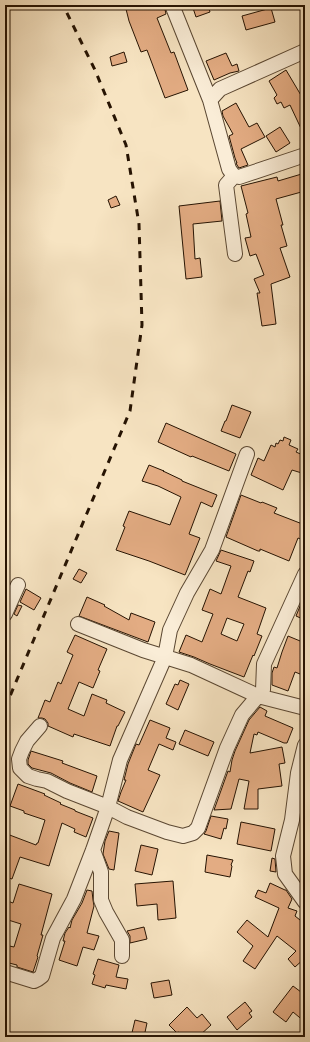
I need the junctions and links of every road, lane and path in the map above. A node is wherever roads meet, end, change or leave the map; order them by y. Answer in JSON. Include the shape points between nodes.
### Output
{"nodes":[{"id":1,"x":172,"y":5,"type":"edge"},
{"id":2,"x":305,"y":51,"type":"edge"},
{"id":3,"x":210,"y":100,"type":"junction"},
{"id":4,"x":305,"y":155,"type":"edge"},
{"id":5,"x":234,"y":176,"type":"junction"},
{"id":6,"x":236,"y":254,"type":"dead end"},
{"id":7,"x":247,"y":454,"type":"dead end"},
{"id":8,"x":305,"y":574,"type":"edge"},
{"id":9,"x":18,"y":585,"type":"dead end"},
{"id":10,"x":5,"y":614,"type":"edge"},
{"id":11,"x":78,"y":624,"type":"dead end"},
{"id":12,"x":166,"y":656,"type":"junction"},
{"id":13,"x":258,"y":696,"type":"junction"},
{"id":14,"x":305,"y":708,"type":"edge"},
{"id":15,"x":40,"y":726,"type":"dead end"},
{"id":16,"x":305,"y":745,"type":"edge"},
{"id":17,"x":108,"y":807,"type":"junction"},
{"id":18,"x":93,"y":850,"type":"junction"},
{"id":19,"x":305,"y":902,"type":"edge"},
{"id":20,"x":122,"y":956,"type":"dead end"},
{"id":21,"x":5,"y":972,"type":"edge"}],
"edges":[{"from":1,"to":3,"type":"street"},
{"from":2,"to":3,"type":"street","via":[[220,90]]},
{"from":3,"to":5,"type":"street","via":[[229,169]]},
{"from":4,"to":5,"type":"street","via":[[239,177]]},
{"from":5,"to":6,"type":"street","via":[[226,185]]},
{"from":7,"to":12,"type":"street","via":[[212,550],[187,593],[170,630]]},
{"from":8,"to":13,"type":"street","via":[[264,664],[263,690]]},
{"from":9,"to":10,"type":"street"},
{"from":11,"to":12,"type":"street","via":[[143,650]]},
{"from":12,"to":13,"type":"street"},
{"from":12,"to":17,"type":"street","via":[[120,760]]},
{"from":13,"to":14,"type":"street"},
{"from":13,"to":17,"type":"street","via":[[242,715],[227,748],[198,828],[193,834],[183,836],[167,832]]},
{"from":15,"to":17,"type":"street","via":[[26,741],[19,760],[20,768],[28,776],[47,781]]},
{"from":16,"to":19,"type":"street","via":[[283,856],[285,874]]},
{"from":17,"to":18,"type":"street"},
{"from":18,"to":20,"type":"street","via":[[101,872],[101,900],[122,940]]},
{"from":18,"to":21,"type":"street","via":[[74,899],[53,938],[42,976],[34,981]]}]}
